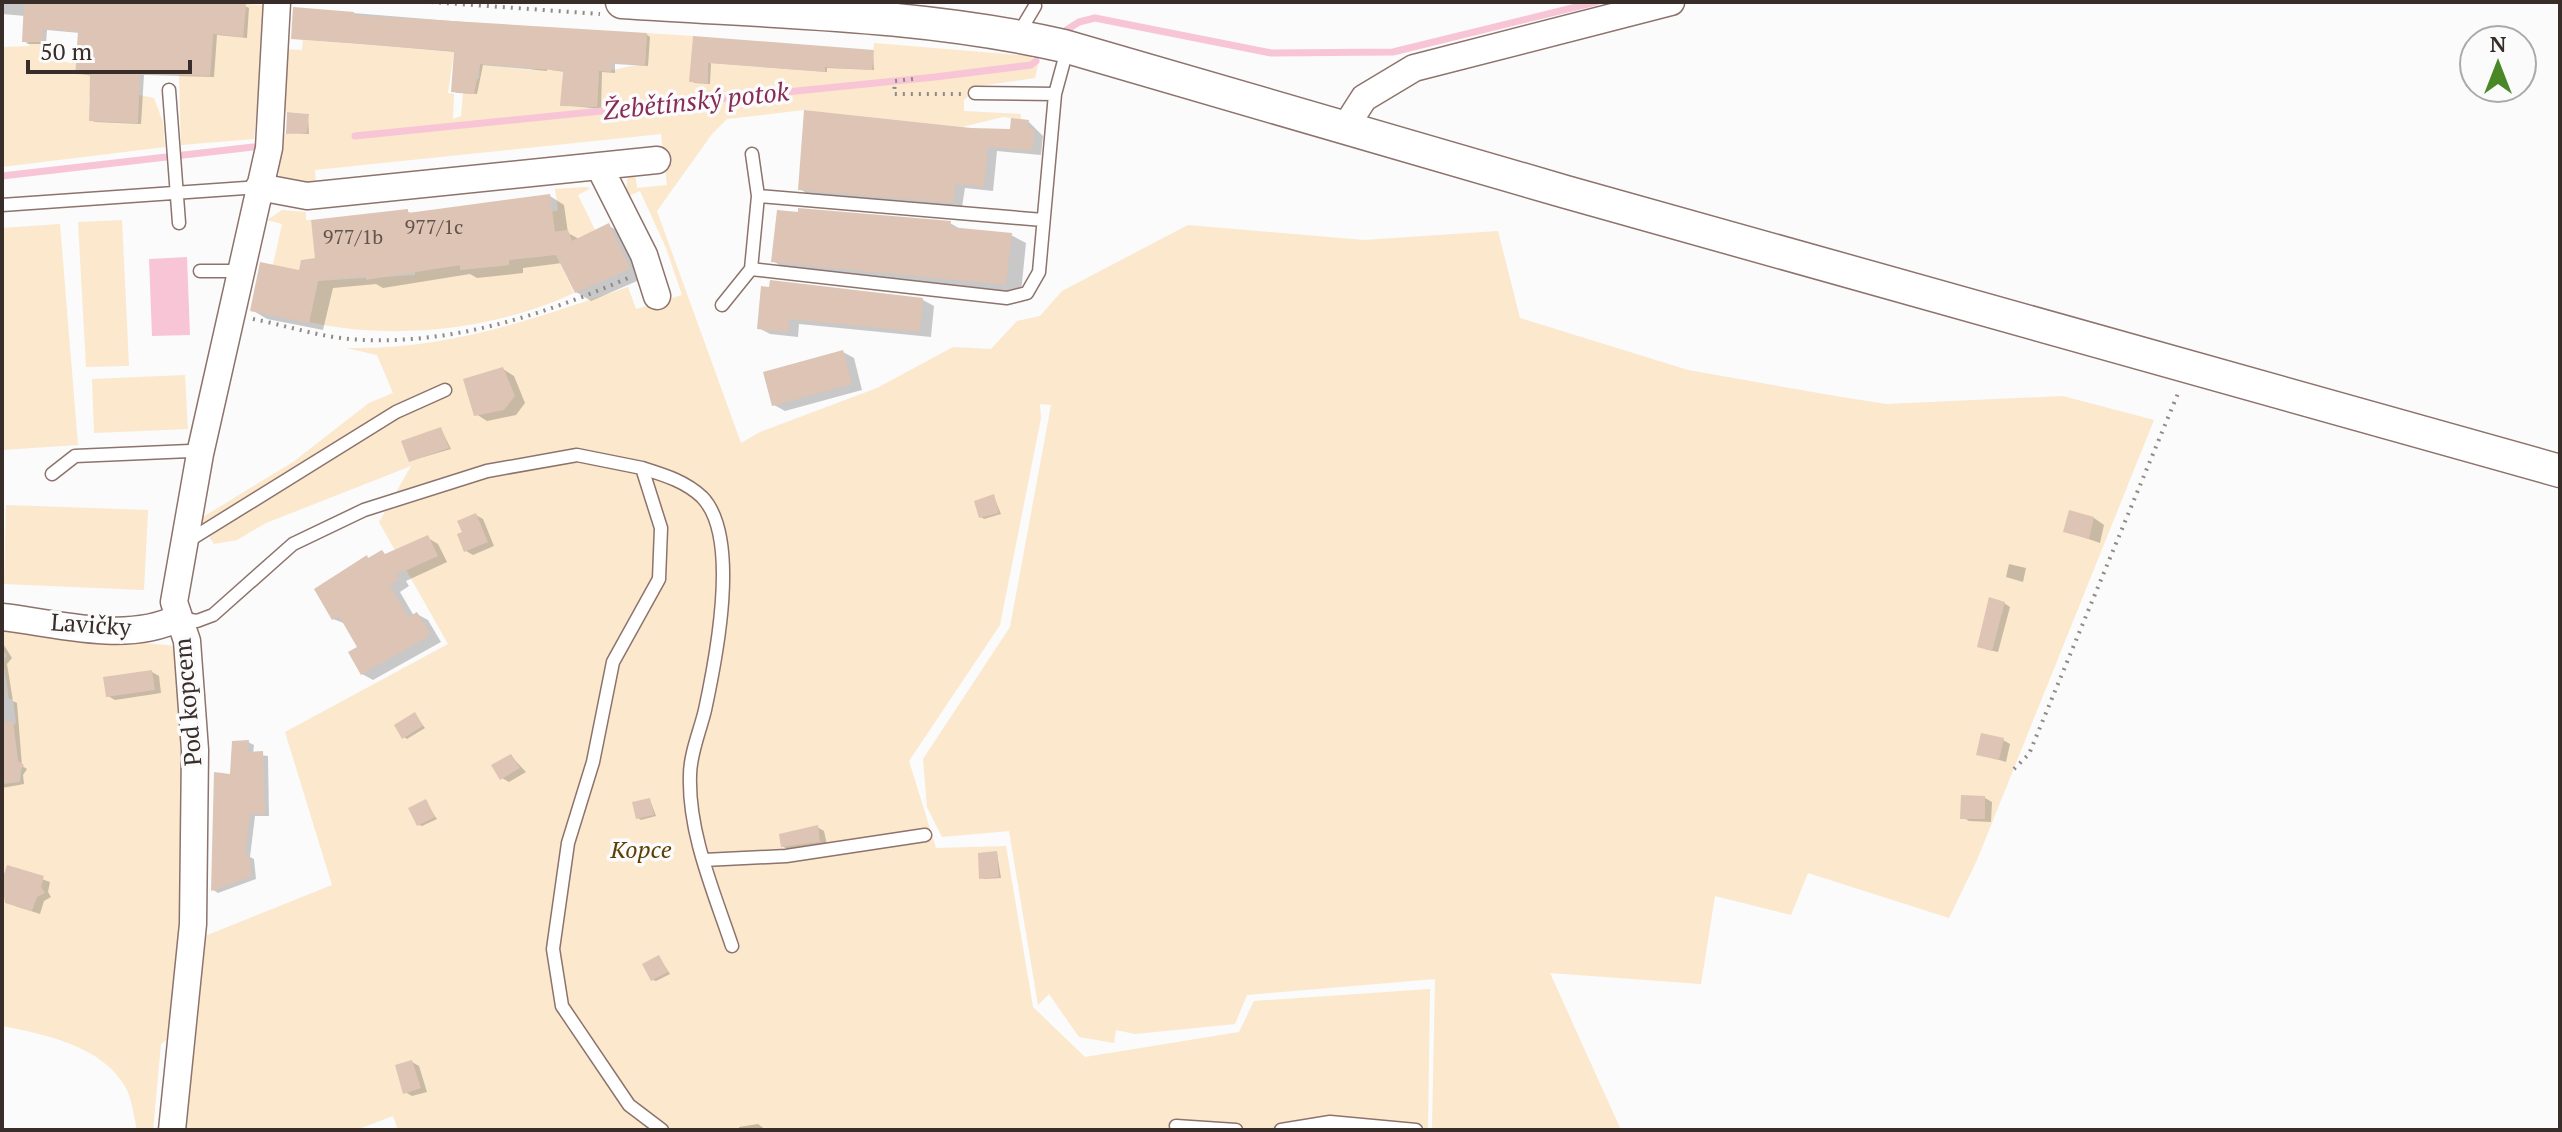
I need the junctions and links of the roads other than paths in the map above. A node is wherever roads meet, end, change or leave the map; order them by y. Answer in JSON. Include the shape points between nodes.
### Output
{"nodes":[{"id":1,"x":277,"y":2,"type":"edge"},
{"id":2,"x":622,"y":2,"type":"edge"},
{"id":3,"x":1671,"y":2,"type":"edge"},
{"id":4,"x":1035,"y":6,"type":"dead end"},
{"id":5,"x":1048,"y":42,"type":"junction"},
{"id":6,"x":169,"y":90,"type":"dead end"},
{"id":7,"x":975,"y":93,"type":"road end"},
{"id":8,"x":1055,"y":94,"type":"junction"},
{"id":9,"x":1344,"y":129,"type":"junction"},
{"id":10,"x":752,"y":154,"type":"dead end"},
{"id":11,"x":657,"y":160,"type":"dead end"},
{"id":12,"x":599,"y":166,"type":"junction"},
{"id":13,"x":259,"y":187,"type":"junction"},
{"id":14,"x":178,"y":193,"type":"junction"},
{"id":15,"x":758,"y":196,"type":"junction"},
{"id":16,"x":2,"y":205,"type":"edge"},
{"id":17,"x":1043,"y":220,"type":"junction"},
{"id":18,"x":179,"y":223,"type":"dead end"},
{"id":19,"x":751,"y":269,"type":"junction"},
{"id":20,"x":200,"y":271,"type":"dead end"},
{"id":21,"x":240,"y":271,"type":"junction"},
{"id":22,"x":657,"y":296,"type":"dead end"},
{"id":23,"x":722,"y":305,"type":"dead end"},
{"id":24,"x":445,"y":390,"type":"dead end"},
{"id":25,"x":200,"y":454,"type":"junction"},
{"id":26,"x":642,"y":468,"type":"junction"},
{"id":27,"x":2560,"y":471,"type":"edge"},
{"id":28,"x":52,"y":474,"type":"dead end"},
{"id":29,"x":185,"y":542,"type":"junction"},
{"id":30,"x":2,"y":617,"type":"edge"},
{"id":31,"x":178,"y":618,"type":"junction"},
{"id":32,"x":925,"y":835,"type":"dead end"},
{"id":33,"x":704,"y":860,"type":"junction"},
{"id":34,"x":732,"y":946,"type":"dead end"},
{"id":35,"x":1176,"y":1126,"type":"dead end"},
{"id":36,"x":172,"y":1130,"type":"edge"},
{"id":37,"x":662,"y":1130,"type":"edge"},
{"id":38,"x":1236,"y":1130,"type":"edge"},
{"id":39,"x":1281,"y":1130,"type":"edge"},
{"id":40,"x":1416,"y":1130,"type":"edge"}],
"edges":[{"from":1,"to":13,"type":"street","name":"Pod kopcem","via":[[269,148]]},
{"from":2,"to":5,"type":"street","via":[[918,19]]},
{"from":3,"to":9,"type":"street","via":[[1414,68],[1364,98]]},
{"from":4,"to":5,"type":"lane"},
{"from":5,"to":8,"type":"lane"},
{"from":5,"to":9,"type":"street"},
{"from":6,"to":14,"type":"lane"},
{"from":7,"to":8,"type":"lane"},
{"from":8,"to":17,"type":"lane"},
{"from":9,"to":27,"type":"street"},
{"from":10,"to":15,"type":"lane"},
{"from":11,"to":12,"type":"street"},
{"from":12,"to":13,"type":"street","via":[[307,196]]},
{"from":12,"to":22,"type":"street"},
{"from":13,"to":14,"type":"lane"},
{"from":13,"to":21,"type":"street","name":"Pod kopcem"},
{"from":14,"to":16,"type":"lane"},
{"from":14,"to":18,"type":"lane"},
{"from":15,"to":17,"type":"lane"},
{"from":15,"to":19,"type":"lane"},
{"from":17,"to":19,"type":"lane","via":[[1039,272],[1027,293],[1007,298]]},
{"from":19,"to":23,"type":"lane"},
{"from":20,"to":21,"type":"lane"},
{"from":21,"to":25,"type":"street","name":"Pod kopcem"},
{"from":24,"to":29,"type":"lane","via":[[396,412]]},
{"from":25,"to":28,"type":"lane","via":[[75,456]]},
{"from":25,"to":29,"type":"street","name":"Pod kopcem"},
{"from":26,"to":31,"type":"lane","via":[[577,455],[487,471],[364,510],[293,544],[213,615],[197,621]]},
{"from":26,"to":33,"type":"lane","via":[[675,478],[702,498],[717,521],[722,543],[722,597],[690,774]]},
{"from":26,"to":37,"type":"lane","via":[[661,528],[659,579],[613,662],[593,762],[568,843],[553,949],[562,1006],[629,1105]]},
{"from":29,"to":31,"type":"street","name":"Pod kopcem","via":[[174,602]]},
{"from":30,"to":31,"type":"street","name":"Lavičky","via":[[120,631],[161,627]]},
{"from":31,"to":36,"type":"street","name":"Pod kopcem","via":[[187,641],[195,750],[193,908]]},
{"from":32,"to":33,"type":"lane","via":[[786,856]]},
{"from":33,"to":34,"type":"lane"},
{"from":35,"to":38,"type":"lane"},
{"from":39,"to":40,"type":"lane","via":[[1330,1122]]}]}
